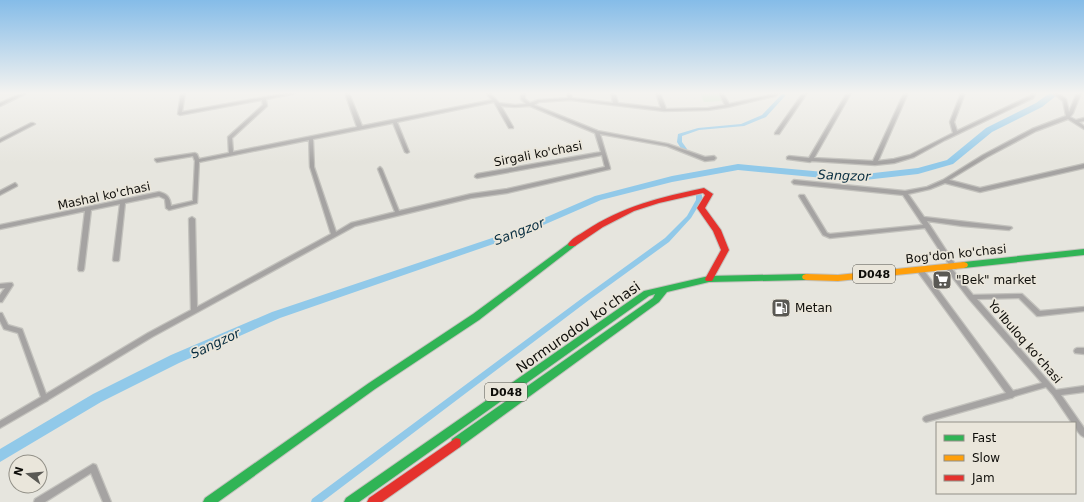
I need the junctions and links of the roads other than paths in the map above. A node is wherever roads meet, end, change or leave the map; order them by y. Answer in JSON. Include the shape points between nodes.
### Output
{"nodes":[{"id":1,"x":253,"y":116,"type":"edge"},
{"id":2,"x":356,"y":116,"type":"edge"},
{"id":3,"x":419,"y":116,"type":"edge"},
{"id":4,"x":504,"y":116,"type":"edge"},
{"id":5,"x":560,"y":116,"type":"edge"},
{"id":6,"x":789,"y":116,"type":"edge"},
{"id":7,"x":835,"y":116,"type":"edge"},
{"id":8,"x":896,"y":116,"type":"edge"},
{"id":9,"x":954,"y":116,"type":"edge"},
{"id":10,"x":988,"y":116,"type":"edge"},
{"id":11,"x":1068,"y":117,"type":"joint"},
{"id":12,"x":1084,"y":119,"type":"edge"},
{"id":13,"x":395,"y":121,"type":"junction"},
{"id":14,"x":1076,"y":122,"type":"junction"},
{"id":15,"x":33,"y":124,"type":"dead end"},
{"id":16,"x":360,"y":128,"type":"junction"},
{"id":17,"x":511,"y":128,"type":"dead end"},
{"id":18,"x":1084,"y":128,"type":"edge"},
{"id":19,"x":597,"y":132,"type":"junction"},
{"id":20,"x":955,"y":132,"type":"junction"},
{"id":21,"x":777,"y":133,"type":"dead end"},
{"id":22,"x":311,"y":138,"type":"junction"},
{"id":23,"x":0,"y":141,"type":"edge"},
{"id":24,"x":407,"y":152,"type":"dead end"},
{"id":25,"x":603,"y":153,"type":"junction"},
{"id":26,"x":231,"y":154,"type":"junction"},
{"id":27,"x":714,"y":158,"type":"dead end"},
{"id":28,"x":789,"y":158,"type":"dead end"},
{"id":29,"x":157,"y":160,"type":"dead end"},
{"id":30,"x":810,"y":160,"type":"junction"},
{"id":31,"x":197,"y":161,"type":"junction"},
{"id":32,"x":875,"y":163,"type":"junction"},
{"id":33,"x":1084,"y":166,"type":"edge"},
{"id":34,"x":380,"y":170,"type":"dead end"},
{"id":35,"x":478,"y":176,"type":"dead end"},
{"id":36,"x":945,"y":181,"type":"junction"},
{"id":37,"x":794,"y":182,"type":"dead end"},
{"id":38,"x":15,"y":185,"type":"dead end"},
{"id":39,"x":905,"y":192,"type":"junction"},
{"id":40,"x":0,"y":193,"type":"edge"},
{"id":41,"x":802,"y":196,"type":"dead end"},
{"id":42,"x":123,"y":202,"type":"junction"},
{"id":43,"x":88,"y":210,"type":"junction"},
{"id":44,"x":398,"y":214,"type":"junction"},
{"id":45,"x":192,"y":219,"type":"dead end"},
{"id":46,"x":922,"y":219,"type":"junction"},
{"id":47,"x":927,"y":226,"type":"junction"},
{"id":48,"x":0,"y":227,"type":"edge"},
{"id":49,"x":1009,"y":228,"type":"dead end"},
{"id":50,"x":334,"y":235,"type":"junction"},
{"id":51,"x":1084,"y":252,"type":"edge"},
{"id":52,"x":116,"y":260,"type":"dead end"},
{"id":53,"x":951,"y":267,"type":"junction"},
{"id":54,"x":81,"y":269,"type":"dead end"},
{"id":55,"x":920,"y":270,"type":"junction"},
{"id":56,"x":710,"y":279,"type":"junction"},
{"id":57,"x":0,"y":286,"type":"edge"},
{"id":58,"x":664,"y":289,"type":"junction"},
{"id":59,"x":971,"y":297,"type":"junction"},
{"id":60,"x":0,"y":300,"type":"edge"},
{"id":61,"x":194,"y":310,"type":"junction"},
{"id":62,"x":1084,"y":310,"type":"edge"},
{"id":63,"x":0,"y":315,"type":"edge"},
{"id":64,"x":1047,"y":384,"type":"junction"},
{"id":65,"x":1084,"y":389,"type":"edge"},
{"id":66,"x":1055,"y":394,"type":"junction"},
{"id":67,"x":1012,"y":395,"type":"junction"},
{"id":68,"x":45,"y":399,"type":"junction"},
{"id":69,"x":926,"y":419,"type":"dead end"},
{"id":70,"x":1075,"y":422,"type":"edge"},
{"id":71,"x":1076,"y":423,"type":"edge"},
{"id":72,"x":0,"y":425,"type":"edge"},
{"id":73,"x":1084,"y":434,"type":"edge"},
{"id":74,"x":38,"y":502,"type":"edge"},
{"id":75,"x":107,"y":502,"type":"edge"},
{"id":76,"x":209,"y":502,"type":"edge"},
{"id":77,"x":350,"y":502,"type":"edge"},
{"id":78,"x":373,"y":502,"type":"edge"}],
"edges":[{"from":1,"to":26,"type":"street","via":[[230,138]]},
{"from":2,"to":16,"type":"street"},
{"from":3,"to":13,"type":"street"},
{"from":4,"to":17,"type":"street"},
{"from":5,"to":19,"type":"street"},
{"from":6,"to":21,"type":"street"},
{"from":7,"to":30,"type":"street"},
{"from":8,"to":32,"type":"street"},
{"from":9,"to":20,"type":"street","via":[[952,122]]},
{"from":10,"to":20,"type":"street"},
{"from":11,"to":14,"type":"street"},
{"from":11,"to":36,"type":"street","via":[[1034,130]]},
{"from":12,"to":14,"type":"street"},
{"from":13,"to":16,"type":"street"},
{"from":13,"to":24,"type":"street"},
{"from":14,"to":18,"type":"street"},
{"from":15,"to":23,"type":"street"},
{"from":16,"to":22,"type":"street"},
{"from":19,"to":25,"type":"street"},
{"from":19,"to":27,"type":"street","via":[[668,145],[705,158]]},
{"from":20,"to":32,"type":"street","via":[[912,156]]},
{"from":22,"to":26,"type":"street"},
{"from":22,"to":50,"type":"street","via":[[312,167]]},
{"from":25,"to":35,"type":"street","name":"Sirgali ko'chasi"},
{"from":25,"to":44,"type":"street","via":[[608,168],[507,191],[470,196]]},
{"from":26,"to":31,"type":"street"},
{"from":28,"to":30,"type":"street"},
{"from":29,"to":31,"type":"street","via":[[194,154]]},
{"from":30,"to":32,"type":"street"},
{"from":31,"to":42,"type":"street","name":"Mashal ko'chasi","via":[[195,202],[169,208],[166,195],[159,194]]},
{"from":33,"to":36,"type":"street","via":[[980,190]]},
{"from":34,"to":44,"type":"street"},
{"from":36,"to":39,"type":"street","via":[[928,188]]},
{"from":37,"to":39,"type":"street"},
{"from":38,"to":40,"type":"street"},
{"from":39,"to":46,"type":"street","name":"Yo'lbuloq ko'chasi"},
{"from":41,"to":47,"type":"street","via":[[825,234],[830,236]]},
{"from":42,"to":43,"type":"street","name":"Mashal ko'chasi"},
{"from":42,"to":52,"type":"street"},
{"from":43,"to":48,"type":"street","name":"Mashal ko'chasi"},
{"from":43,"to":54,"type":"street"},
{"from":44,"to":50,"type":"street","via":[[353,224]]},
{"from":45,"to":61,"type":"street"},
{"from":46,"to":47,"type":"street","name":"Yo'lbuloq ko'chasi"},
{"from":46,"to":49,"type":"street"},
{"from":47,"to":53,"type":"street","name":"Yo'lbuloq ko'chasi"},
{"from":50,"to":61,"type":"street"},
{"from":51,"to":53,"type":"main road","name":"Bog'don ko'chasi","number":"D048"},
{"from":53,"to":55,"type":"main road","name":"Bog'don ko'chasi","number":"D048"},
{"from":53,"to":59,"type":"street","name":"Yo'lbuloq ko'chasi"},
{"from":55,"to":56,"type":"main road","name":"Bog'don ko'chasi","number":"D048","via":[[838,278]]},
{"from":55,"to":67,"type":"street"},
{"from":56,"to":58,"type":"main road","name":"Bog'don ko'chasi","number":"D048"},
{"from":56,"to":76,"type":"main road","via":[[725,250],[717,230],[701,208],[709,194],[704,190],[652,202],[614,216],[587,233],[476,317],[372,386]]},
{"from":57,"to":60,"type":"street","via":[[10,285]]},
{"from":58,"to":77,"type":"main road","name":"Normurodov ko'chasi","number":"D048","via":[[647,293]]},
{"from":58,"to":78,"type":"main road","name":"Normurodov ko'chasi","number":"D048","via":[[656,300]]},
{"from":59,"to":62,"type":"street","via":[[1020,296],[1039,314]]},
{"from":59,"to":64,"type":"street","name":"Yo'lbuloq ko'chasi"},
{"from":61,"to":68,"type":"street"},
{"from":63,"to":68,"type":"street","via":[[6,327],[20,331]]},
{"from":64,"to":66,"type":"street","name":"Yo'lbuloq ko'chasi"},
{"from":64,"to":67,"type":"street"},
{"from":65,"to":66,"type":"street"},
{"from":66,"to":70,"type":"street","name":"Yo'lbuloq ko'chasi"},
{"from":67,"to":69,"type":"street"},
{"from":68,"to":72,"type":"street"},
{"from":71,"to":73,"type":"street","name":"Yo'lbuloq ko'chasi"},
{"from":74,"to":75,"type":"street","via":[[93,468]]}]}
